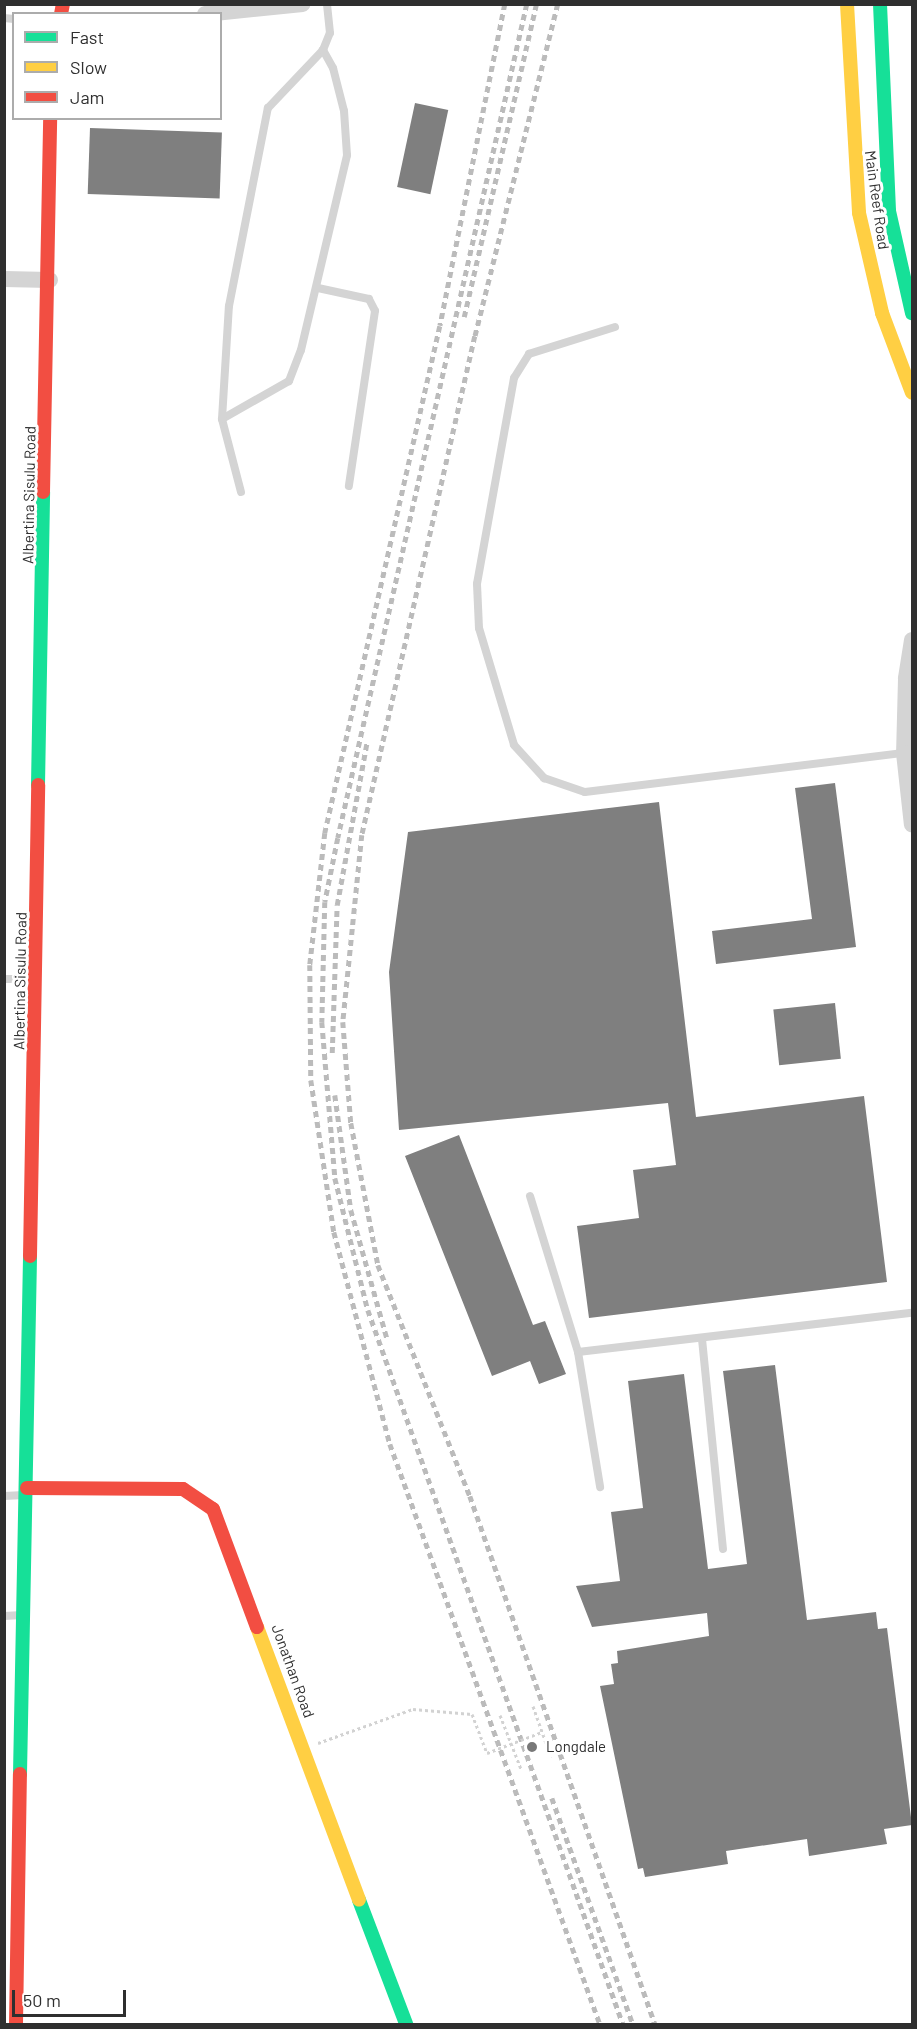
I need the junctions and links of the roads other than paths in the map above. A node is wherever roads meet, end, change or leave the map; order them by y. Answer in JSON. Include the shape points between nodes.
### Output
{"nodes":[{"id":1,"x":302,"y":4,"type":"edge"},
{"id":2,"x":327,"y":4,"type":"edge"},
{"id":3,"x":847,"y":4,"type":"edge"},
{"id":4,"x":880,"y":4,"type":"edge"},
{"id":5,"x":222,"y":12,"type":"edge"},
{"id":6,"x":323,"y":50,"type":"junction"},
{"id":7,"x":50,"y":120,"type":"edge"},
{"id":8,"x":4,"y":279,"type":"edge"},
{"id":9,"x":50,"y":280,"type":"junction"},
{"id":10,"x":318,"y":288,"type":"junction"},
{"id":11,"x":912,"y":313,"type":"edge"},
{"id":12,"x":615,"y":327,"type":"dead end"},
{"id":13,"x":912,"y":393,"type":"edge"},
{"id":14,"x":222,"y":418,"type":"junction"},
{"id":15,"x":349,"y":486,"type":"dead end"},
{"id":16,"x":241,"y":492,"type":"dead end"},
{"id":17,"x":912,"y":640,"type":"edge"},
{"id":18,"x":909,"y":702,"type":"edge"},
{"id":19,"x":904,"y":753,"type":"junction"},
{"id":20,"x":912,"y":825,"type":"edge"},
{"id":21,"x":36,"y":978,"type":"junction"},
{"id":22,"x":4,"y":979,"type":"edge"},
{"id":23,"x":530,"y":1196,"type":"dead end"},
{"id":24,"x":912,"y":1313,"type":"edge"},
{"id":25,"x":702,"y":1338,"type":"junction"},
{"id":26,"x":578,"y":1352,"type":"junction"},
{"id":27,"x":600,"y":1487,"type":"dead end"},
{"id":28,"x":27,"y":1492,"type":"junction"},
{"id":29,"x":4,"y":1496,"type":"edge"},
{"id":30,"x":723,"y":1549,"type":"dead end"},
{"id":31,"x":25,"y":1615,"type":"junction"},
{"id":32,"x":4,"y":1616,"type":"edge"},
{"id":33,"x":22,"y":1900,"type":"junction"},
{"id":34,"x":4,"y":1901,"type":"edge"},
{"id":35,"x":16,"y":2025,"type":"edge"},
{"id":36,"x":406,"y":2025,"type":"edge"}],
"edges":[{"from":1,"to":5,"type":"street"},
{"from":2,"to":6,"type":"lane","via":[[330,33]]},
{"from":3,"to":13,"type":"main road","name":"Main Reef Road","via":[[859,213],[882,313]]},
{"from":4,"to":11,"type":"main road","name":"Main Reef Road","via":[[889,211]]},
{"from":6,"to":10,"type":"lane","via":[[333,68],[347,135]]},
{"from":6,"to":14,"type":"lane","via":[[268,108],[229,306]]},
{"from":7,"to":9,"type":"main road","name":"Albertina Sisulu Road"},
{"from":8,"to":9,"type":"street"},
{"from":9,"to":21,"type":"main road","name":"Albertina Sisulu Road"},
{"from":10,"to":14,"type":"lane","via":[[289,381]]},
{"from":10,"to":15,"type":"lane","via":[[369,299],[375,310]]},
{"from":12,"to":19,"type":"lane","via":[[529,354],[514,378],[477,584],[479,628],[514,745],[544,778],[585,792]]},
{"from":14,"to":16,"type":"lane"},
{"from":17,"to":18,"type":"street"},
{"from":18,"to":19,"type":"street"},
{"from":19,"to":20,"type":"street"},
{"from":21,"to":22,"type":"lane"},
{"from":21,"to":28,"type":"main road","name":"Albertina Sisulu Road"},
{"from":23,"to":26,"type":"lane"},
{"from":24,"to":25,"type":"lane"},
{"from":25,"to":26,"type":"lane"},
{"from":25,"to":30,"type":"lane"},
{"from":26,"to":27,"type":"lane"},
{"from":28,"to":29,"type":"lane"},
{"from":28,"to":31,"type":"main road","name":"Albertina Sisulu Road"},
{"from":28,"to":36,"type":"main road","name":"Jonathan Road","via":[[183,1489],[213,1509]]},
{"from":31,"to":32,"type":"lane"},
{"from":31,"to":33,"type":"main road","name":"Albertina Sisulu Road","via":[[19,1706]]},
{"from":33,"to":34,"type":"lane"},
{"from":33,"to":35,"type":"main road","name":"Albertina Sisulu Road"}]}
